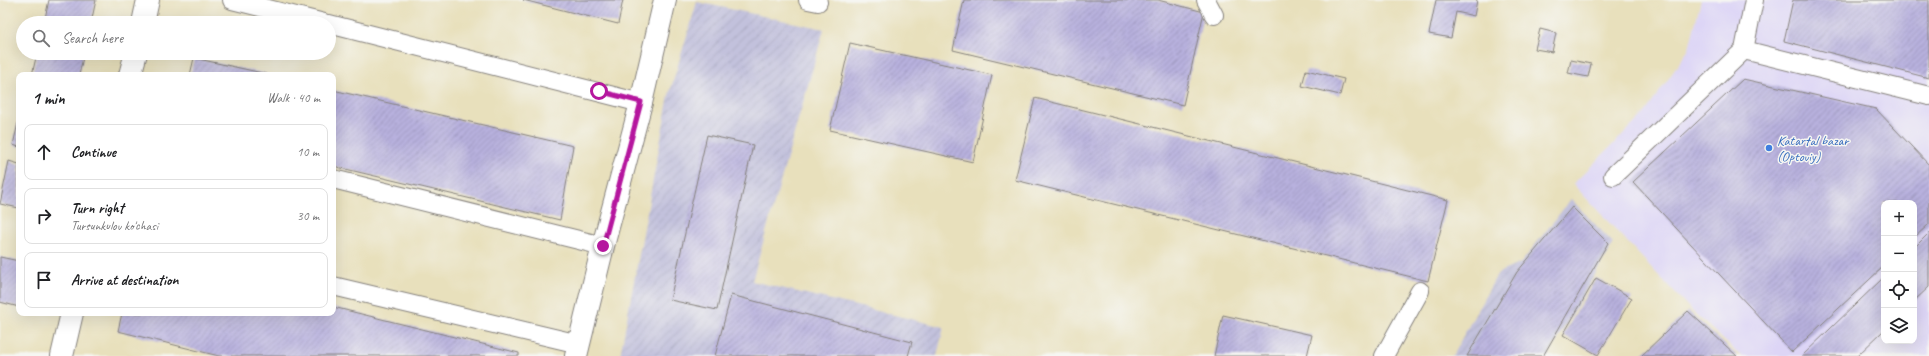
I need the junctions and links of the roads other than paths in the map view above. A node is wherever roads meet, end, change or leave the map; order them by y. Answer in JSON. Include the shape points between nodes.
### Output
{"nodes":[{"id":1,"x":148,"y":0,"type":"edge"},
{"id":2,"x":232,"y":0,"type":"edge"},
{"id":3,"x":665,"y":0,"type":"edge"},
{"id":4,"x":1754,"y":0,"type":"edge"},
{"id":5,"x":145,"y":16,"type":"edge"},
{"id":6,"x":296,"y":16,"type":"edge"},
{"id":7,"x":336,"y":26,"type":"edge"},
{"id":8,"x":1744,"y":50,"type":"junction"},
{"id":9,"x":134,"y":60,"type":"edge"},
{"id":10,"x":131,"y":72,"type":"edge"},
{"id":11,"x":1929,"y":96,"type":"edge"},
{"id":12,"x":641,"y":102,"type":"junction"},
{"id":13,"x":1613,"y":176,"type":"dead end"},
{"id":14,"x":336,"y":180,"type":"edge"},
{"id":15,"x":603,"y":246,"type":"junction"},
{"id":16,"x":336,"y":287,"type":"edge"},
{"id":17,"x":1420,"y":292,"type":"dead end"},
{"id":18,"x":71,"y":316,"type":"edge"},
{"id":19,"x":577,"y":350,"type":"edge"},
{"id":20,"x":62,"y":356,"type":"edge"},
{"id":21,"x":1384,"y":356,"type":"edge"}],
"edges":[{"from":1,"to":5,"type":"street"},
{"from":2,"to":6,"type":"lane"},
{"from":3,"to":12,"type":"street"},
{"from":4,"to":8,"type":"lane"},
{"from":7,"to":12,"type":"lane"},
{"from":8,"to":11,"type":"lane"},
{"from":8,"to":13,"type":"lane"},
{"from":9,"to":10,"type":"street"},
{"from":12,"to":15,"type":"street"},
{"from":14,"to":15,"type":"lane"},
{"from":15,"to":19,"type":"street"},
{"from":16,"to":19,"type":"lane"},
{"from":17,"to":21,"type":"lane"},
{"from":18,"to":20,"type":"street"}]}
